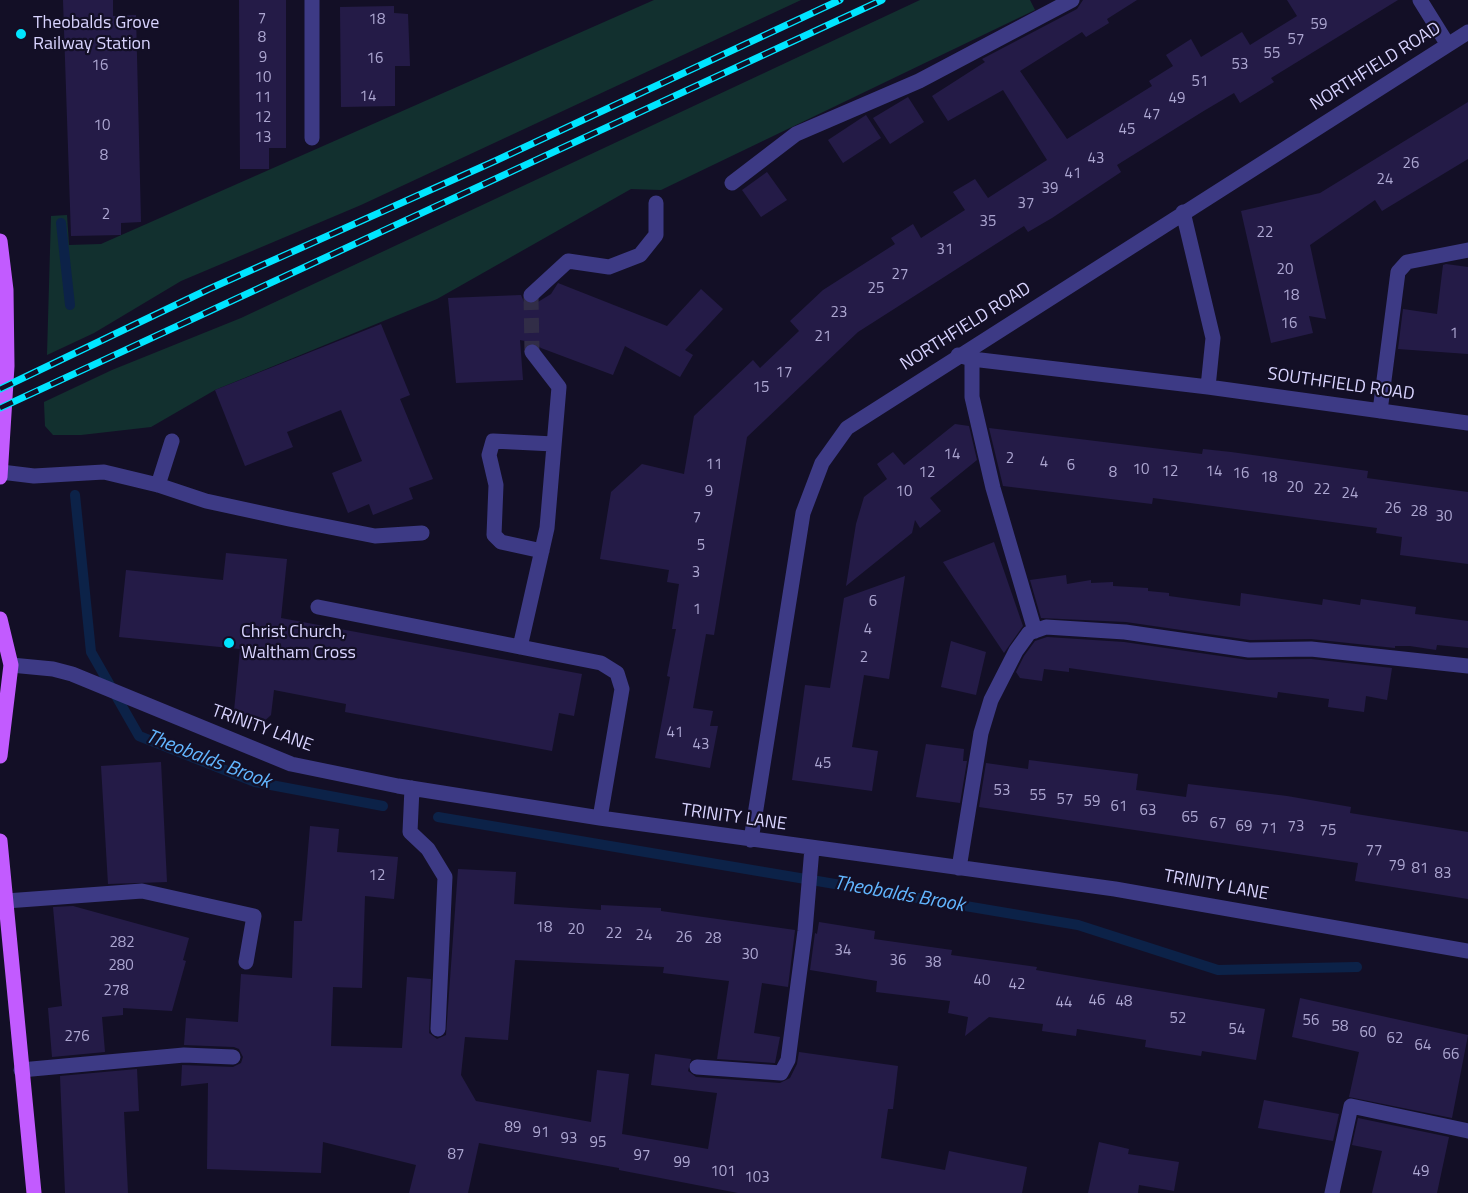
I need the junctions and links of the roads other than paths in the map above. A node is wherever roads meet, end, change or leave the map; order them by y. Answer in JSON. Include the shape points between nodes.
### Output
{"nodes":[{"id":1,"x":312,"y":0,"type":"edge"},
{"id":2,"x":1072,"y":0,"type":"edge"},
{"id":3,"x":1420,"y":0,"type":"edge"},
{"id":4,"x":1468,"y":32,"type":"edge"},
{"id":5,"x":1448,"y":45,"type":"junction"},
{"id":6,"x":312,"y":138,"type":"dead end"},
{"id":7,"x":732,"y":183,"type":"dead end"},
{"id":8,"x":656,"y":204,"type":"dead end"},
{"id":9,"x":1184,"y":212,"type":"junction"},
{"id":10,"x":0,"y":241,"type":"edge"},
{"id":11,"x":1468,"y":250,"type":"edge"},
{"id":12,"x":531,"y":295,"type":"dead end"},
{"id":13,"x":3,"y":351,"type":"edge"},
{"id":14,"x":532,"y":352,"type":"tunnel mouth"},
{"id":15,"x":965,"y":357,"type":"junction"},
{"id":16,"x":1208,"y":387,"type":"junction"},
{"id":17,"x":1380,"y":411,"type":"junction"},
{"id":18,"x":1468,"y":423,"type":"edge"},
{"id":19,"x":172,"y":441,"type":"dead end"},
{"id":20,"x":554,"y":444,"type":"junction"},
{"id":21,"x":0,"y":475,"type":"edge"},
{"id":22,"x":158,"y":485,"type":"junction"},
{"id":23,"x":422,"y":533,"type":"dead end"},
{"id":24,"x":542,"y":551,"type":"junction"},
{"id":25,"x":318,"y":607,"type":"dead end"},
{"id":26,"x":0,"y":619,"type":"edge"},
{"id":27,"x":1035,"y":631,"type":"junction"},
{"id":28,"x":520,"y":647,"type":"junction"},
{"id":29,"x":11,"y":665,"type":"junction"},
{"id":30,"x":1468,"y":666,"type":"edge"},
{"id":31,"x":0,"y":756,"type":"edge"},
{"id":32,"x":412,"y":788,"type":"junction"},
{"id":33,"x":600,"y":818,"type":"junction"},
{"id":34,"x":751,"y":840,"type":"junction"},
{"id":35,"x":0,"y":841,"type":"edge"},
{"id":36,"x":812,"y":848,"type":"junction"},
{"id":37,"x":959,"y":868,"type":"junction"},
{"id":38,"x":6,"y":901,"type":"junction"},
{"id":39,"x":1468,"y":951,"type":"edge"},
{"id":40,"x":246,"y":962,"type":"dead end"},
{"id":41,"x":438,"y":1029,"type":"dead end"},
{"id":42,"x":232,"y":1057,"type":"dead end"},
{"id":43,"x":697,"y":1067,"type":"dead end"},
{"id":44,"x":21,"y":1070,"type":"junction"},
{"id":45,"x":1468,"y":1131,"type":"edge"},
{"id":46,"x":34,"y":1193,"type":"edge"},
{"id":47,"x":1332,"y":1193,"type":"edge"}],
"edges":[{"from":1,"to":6,"type":"street"},
{"from":2,"to":7,"type":"street","via":[[919,81],[796,134]]},
{"from":3,"to":5,"type":"street"},
{"from":4,"to":5,"type":"street","name":"NORTHFIELD ROAD"},
{"from":5,"to":9,"type":"street","name":"NORTHFIELD ROAD"},
{"from":8,"to":12,"type":"street","via":[[656,235],[640,255],[609,267],[568,261]]},
{"from":9,"to":15,"type":"street","name":"NORTHFIELD ROAD"},
{"from":9,"to":16,"type":"street","via":[[1213,338]]},
{"from":10,"to":13,"type":"main road","via":[[6,290]]},
{"from":11,"to":17,"type":"street","via":[[1407,262],[1398,272]]},
{"from":13,"to":21,"type":"main road"},
{"from":14,"to":20,"type":"street","via":[[558,387]]},
{"from":15,"to":16,"type":"street","name":"SOUTHFIELD ROAD"},
{"from":15,"to":27,"type":"street","via":[[993,488]]},
{"from":15,"to":34,"type":"street","name":"NORTHFIELD ROAD","via":[[847,428],[822,463],[802,513]]},
{"from":16,"to":17,"type":"street","name":"SOUTHFIELD ROAD"},
{"from":17,"to":18,"type":"street","name":"SOUTHFIELD ROAD"},
{"from":19,"to":22,"type":"street"},
{"from":20,"to":24,"type":"street"},
{"from":20,"to":24,"type":"street","via":[[493,441],[489,454],[496,485],[494,535],[501,542]]},
{"from":21,"to":22,"type":"street","via":[[104,472]]},
{"from":22,"to":23,"type":"street","via":[[206,501],[375,536]]},
{"from":24,"to":28,"type":"street"},
{"from":25,"to":28,"type":"street"},
{"from":26,"to":29,"type":"main road"},
{"from":27,"to":30,"type":"street","via":[[1046,627],[1125,632],[1249,650],[1311,649]]},
{"from":27,"to":37,"type":"street","via":[[1016,651],[991,700],[981,733]]},
{"from":28,"to":33,"type":"street","via":[[601,663],[617,673],[622,689]]},
{"from":29,"to":31,"type":"main road"},
{"from":29,"to":32,"type":"street","name":"TRINITY LANE","via":[[54,669],[291,764]]},
{"from":32,"to":33,"type":"street","name":"TRINITY LANE"},
{"from":32,"to":41,"type":"street","via":[[410,832],[428,849],[445,877]]},
{"from":33,"to":34,"type":"street","name":"TRINITY LANE"},
{"from":34,"to":36,"type":"street","name":"TRINITY LANE"},
{"from":35,"to":38,"type":"main road"},
{"from":36,"to":37,"type":"street","name":"TRINITY LANE"},
{"from":36,"to":43,"type":"street","via":[[788,1060],[781,1073]]},
{"from":37,"to":39,"type":"street","name":"TRINITY LANE","via":[[1116,888]]},
{"from":38,"to":40,"type":"street","via":[[141,891],[254,916]]},
{"from":38,"to":44,"type":"main road"},
{"from":42,"to":44,"type":"street","via":[[184,1055]]},
{"from":44,"to":46,"type":"main road"},
{"from":45,"to":47,"type":"street","via":[[1351,1106]]}]}
